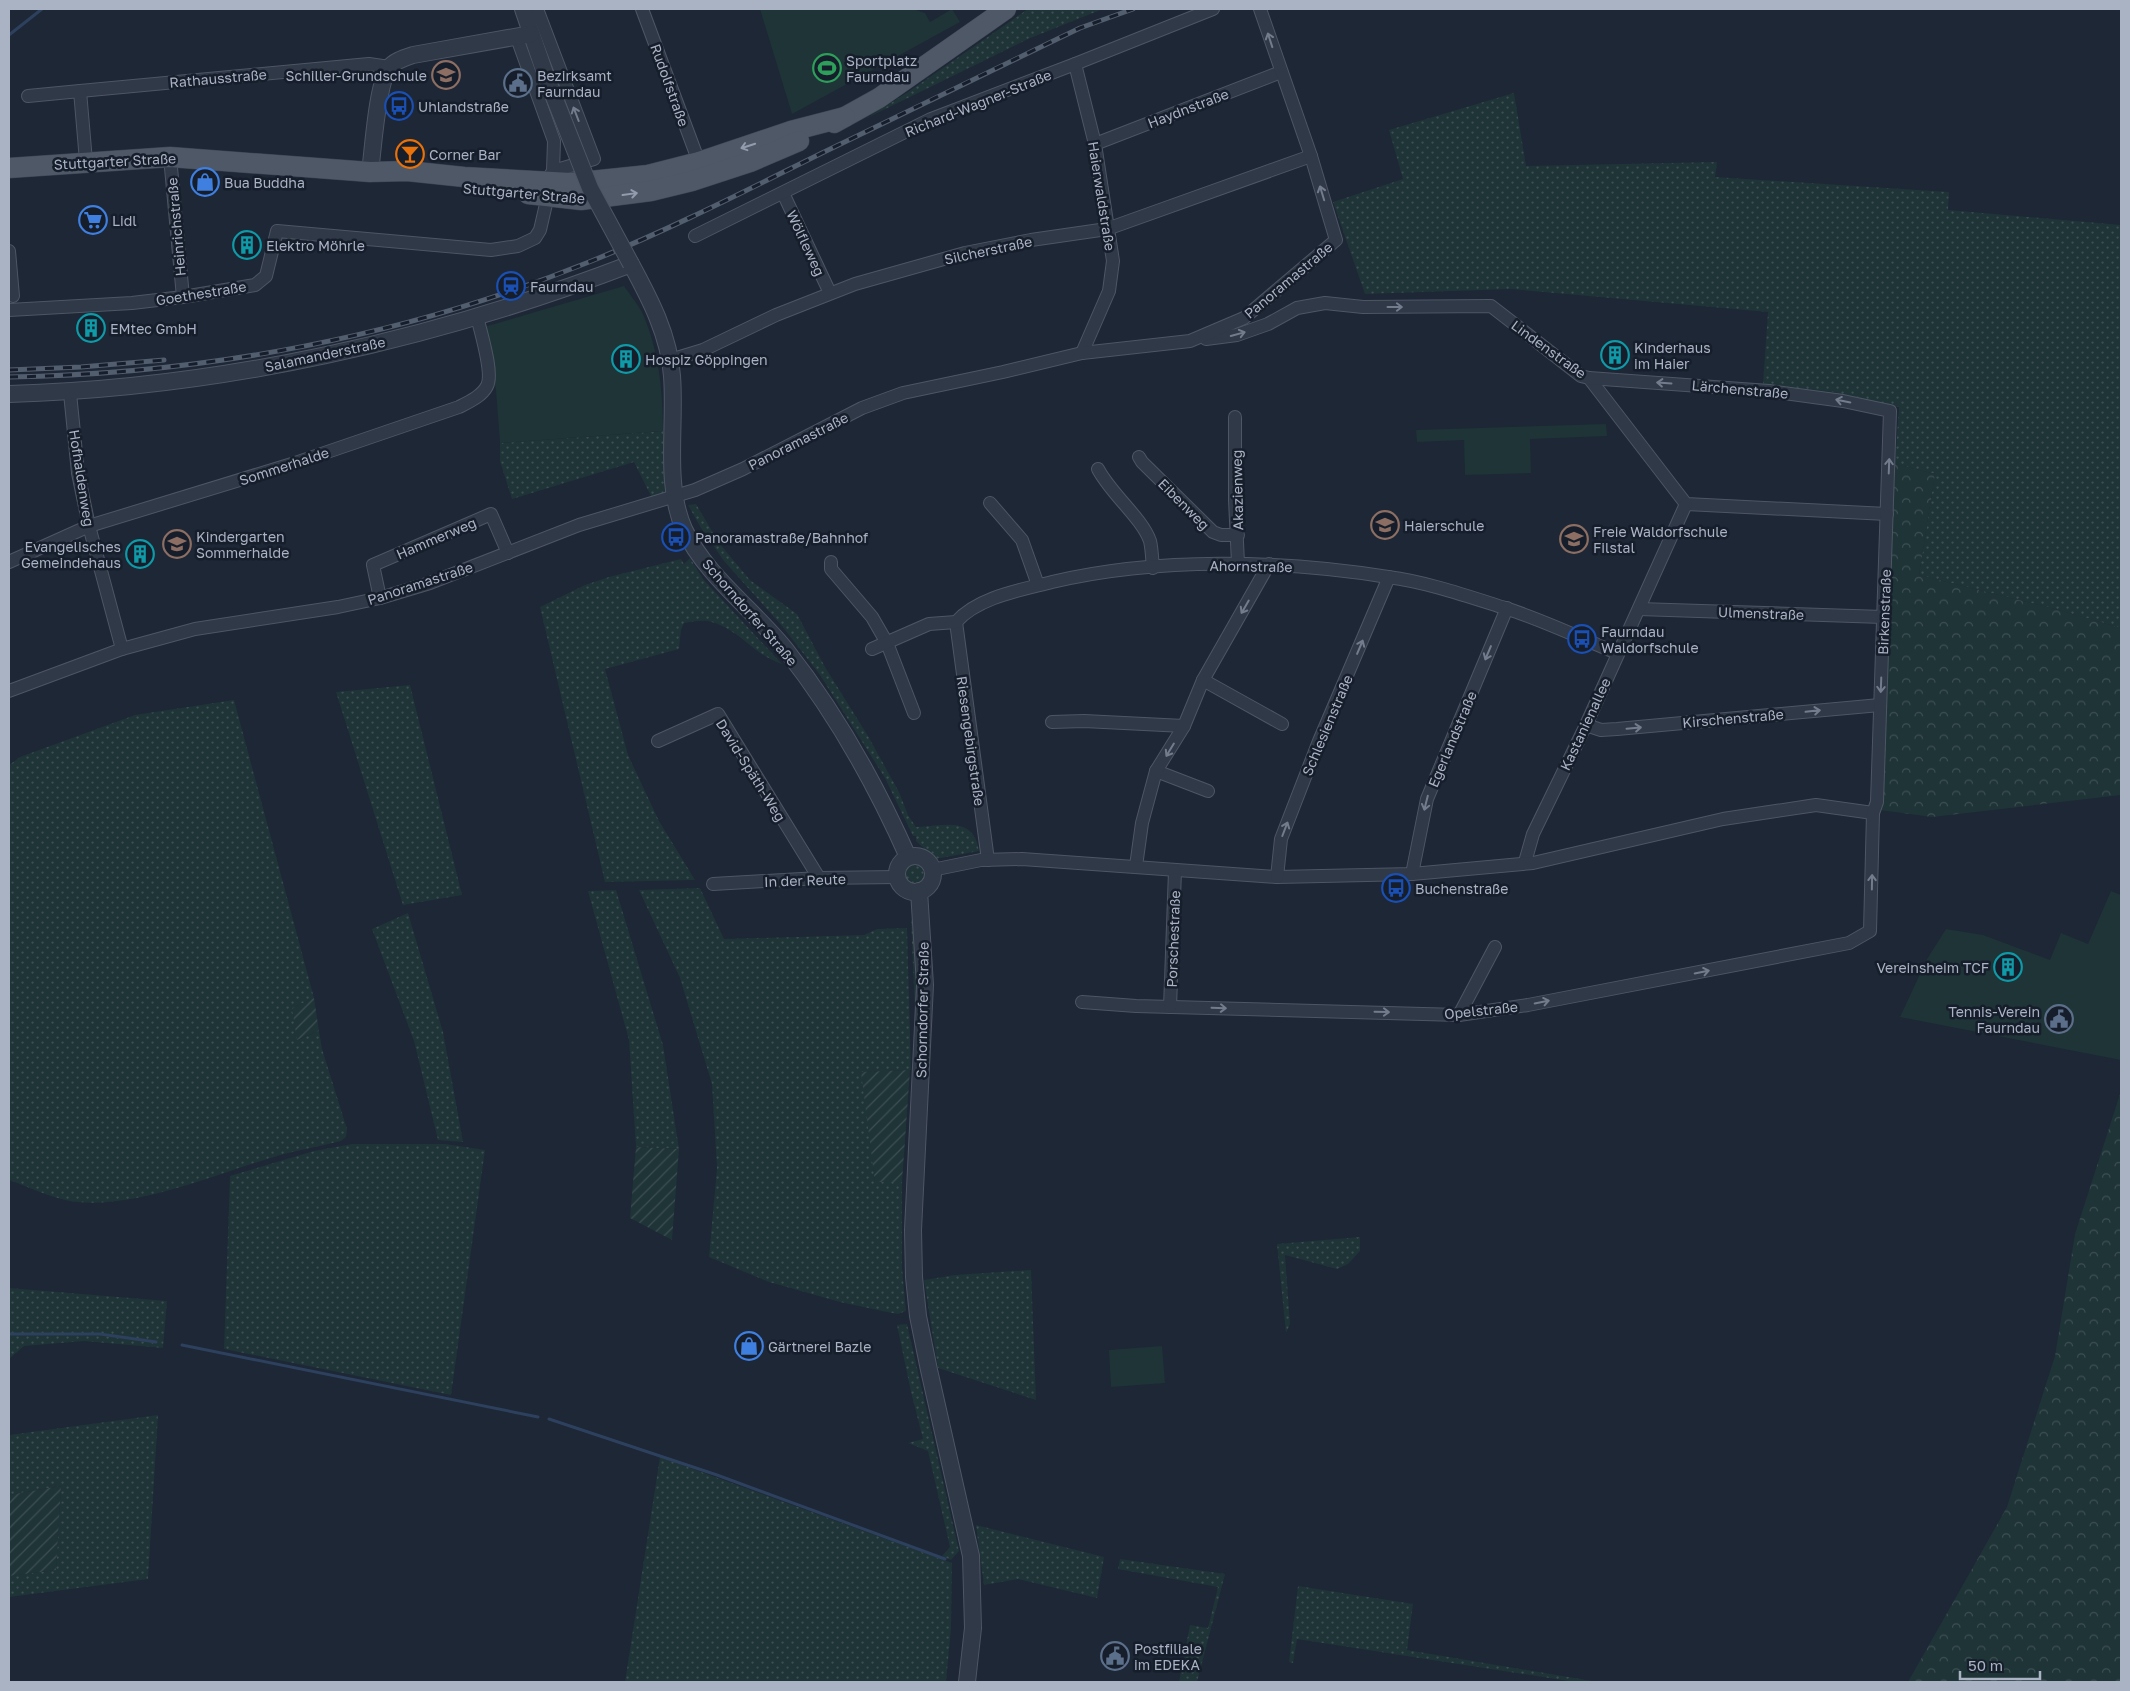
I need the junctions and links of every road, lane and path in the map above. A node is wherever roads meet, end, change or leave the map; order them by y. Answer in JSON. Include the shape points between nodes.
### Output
{"nodes":[{"id":1,"x":523,"y":9,"type":"edge"},
{"id":2,"x":537,"y":9,"type":"edge"},
{"id":3,"x":642,"y":9,"type":"edge"},
{"id":4,"x":1006,"y":9,"type":"edge"},
{"id":5,"x":1213,"y":9,"type":"edge"},
{"id":6,"x":1260,"y":9,"type":"edge"},
{"id":7,"x":524,"y":36,"type":"junction"},
{"id":8,"x":1075,"y":64,"type":"junction"},
{"id":9,"x":389,"y":67,"type":"junction"},
{"id":10,"x":1281,"y":72,"type":"junction"},
{"id":11,"x":80,"y":91,"type":"junction"},
{"id":12,"x":28,"y":96,"type":"dead end"},
{"id":13,"x":845,"y":117,"type":"junction"},
{"id":14,"x":1095,"y":144,"type":"junction"},
{"id":15,"x":696,"y":156,"type":"junction"},
{"id":16,"x":1311,"y":156,"type":"junction"},
{"id":17,"x":170,"y":157,"type":"junction"},
{"id":18,"x":86,"y":161,"type":"junction"},
{"id":19,"x":9,"y":168,"type":"edge"},
{"id":20,"x":370,"y":172,"type":"junction"},
{"id":21,"x":549,"y":183,"type":"junction"},
{"id":22,"x":783,"y":194,"type":"junction"},
{"id":23,"x":1107,"y":229,"type":"junction"},
{"id":24,"x":695,"y":236,"type":"dead end"},
{"id":25,"x":9,"y":251,"type":"edge"},
{"id":26,"x":631,"y":264,"type":"junction"},
{"id":27,"x":830,"y":292,"type":"junction"},
{"id":28,"x":12,"y":296,"type":"dead end"},
{"id":29,"x":182,"y":297,"type":"junction"},
{"id":30,"x":9,"y":310,"type":"edge"},
{"id":31,"x":476,"y":316,"type":"junction"},
{"id":32,"x":1190,"y":341,"type":"junction"},
{"id":33,"x":1082,"y":353,"type":"junction"},
{"id":34,"x":677,"y":359,"type":"junction"},
{"id":35,"x":1589,"y":378,"type":"junction"},
{"id":36,"x":70,"y":393,"type":"junction"},
{"id":37,"x":9,"y":394,"type":"edge"},
{"id":38,"x":1890,"y":411,"type":"joint"},
{"id":39,"x":1235,"y":418,"type":"dead end"},
{"id":40,"x":1139,"y":457,"type":"dead end"},
{"id":41,"x":1098,"y":469,"type":"dead end"},
{"id":42,"x":674,"y":495,"type":"junction"},
{"id":43,"x":990,"y":503,"type":"dead end"},
{"id":44,"x":1686,"y":504,"type":"junction"},
{"id":45,"x":1887,"y":514,"type":"junction"},
{"id":46,"x":89,"y":526,"type":"junction"},
{"id":47,"x":1238,"y":535,"type":"junction"},
{"id":48,"x":508,"y":553,"type":"junction"},
{"id":49,"x":9,"y":562,"type":"edge"},
{"id":50,"x":831,"y":562,"type":"dead end"},
{"id":51,"x":1238,"y":564,"type":"junction"},
{"id":52,"x":1269,"y":564,"type":"junction"},
{"id":53,"x":1153,"y":568,"type":"junction"},
{"id":54,"x":1389,"y":577,"type":"junction"},
{"id":55,"x":1038,"y":586,"type":"junction"},
{"id":56,"x":380,"y":598,"type":"junction"},
{"id":57,"x":1507,"y":608,"type":"junction"},
{"id":58,"x":1639,"y":609,"type":"junction"},
{"id":59,"x":1883,"y":617,"type":"junction"},
{"id":60,"x":956,"y":622,"type":"junction"},
{"id":61,"x":887,"y":642,"type":"junction"},
{"id":62,"x":122,"y":649,"type":"junction"},
{"id":63,"x":872,"y":649,"type":"dead end"},
{"id":64,"x":1617,"y":653,"type":"junction"},
{"id":65,"x":1203,"y":680,"type":"junction"},
{"id":66,"x":9,"y":691,"type":"edge"},
{"id":67,"x":1880,"y":705,"type":"junction"},
{"id":68,"x":914,"y":713,"type":"dead end"},
{"id":69,"x":1052,"y":722,"type":"dead end"},
{"id":70,"x":1282,"y":724,"type":"dead end"},
{"id":71,"x":1586,"y":725,"type":"junction"},
{"id":72,"x":1184,"y":726,"type":"junction"},
{"id":73,"x":658,"y":741,"type":"dead end"},
{"id":74,"x":1156,"y":771,"type":"junction"},
{"id":75,"x":1208,"y":791,"type":"dead end"},
{"id":76,"x":1873,"y":813,"type":"junction"},
{"id":77,"x":908,"y":857,"type":"junction"},
{"id":78,"x":988,"y":860,"type":"junction"},
{"id":79,"x":1526,"y":862,"type":"junction"},
{"id":80,"x":1136,"y":866,"type":"junction"},
{"id":81,"x":932,"y":870,"type":"junction"},
{"id":82,"x":1175,"y":871,"type":"junction"},
{"id":83,"x":1412,"y":874,"type":"junction"},
{"id":84,"x":897,"y":877,"type":"junction"},
{"id":85,"x":1277,"y":877,"type":"junction"},
{"id":86,"x":819,"y":878,"type":"junction"},
{"id":87,"x":713,"y":884,"type":"dead end"},
{"id":88,"x":918,"y":891,"type":"junction"},
{"id":89,"x":1870,"y":931,"type":"joint"},
{"id":90,"x":1495,"y":947,"type":"dead end"},
{"id":91,"x":1082,"y":1002,"type":"dead end"},
{"id":92,"x":1170,"y":1007,"type":"junction"},
{"id":93,"x":1460,"y":1014,"type":"junction"},
{"id":94,"x":968,"y":1682,"type":"edge"}],
"edges":[{"from":1,"to":7,"type":"street","name":"Schorndorfer Straße"},
{"from":21,"to":2,"type":"street","one_way":true,"via":[[594,159]]},
{"from":3,"to":15,"type":"street","name":"Rudolfstraße"},
{"from":4,"to":13,"type":"main road","name":"Stuttgarter Straße","via":[[879,98]]},
{"from":5,"to":8,"type":"street","name":"Richard-Wagner-Straße"},
{"from":10,"to":6,"type":"street","name":"Panoramastraße","one_way":true},
{"from":7,"to":9,"type":"street","via":[[413,55]]},
{"from":7,"to":21,"type":"street","via":[[538,96],[554,141]]},
{"from":7,"to":26,"type":"street","name":"Schorndorfer Straße","bridge":true,"via":[[548,79],[590,188]]},
{"from":8,"to":14,"type":"street","name":"Haierwaldstraße"},
{"from":8,"to":22,"type":"street","name":"Richard-Wagner-Straße","via":[[931,119]]},
{"from":9,"to":11,"type":"street","name":"Rathausstraße","via":[[368,64]]},
{"from":9,"to":20,"type":"street","via":[[380,97]]},
{"from":10,"to":14,"type":"street","name":"Haydnstraße"},
{"from":10,"to":16,"type":"street","name":"Panoramastraße"},
{"from":11,"to":12,"type":"street","name":"Rathausstraße"},
{"from":11,"to":18,"type":"street"},
{"from":13,"to":15,"type":"main road","name":"Stuttgarter Straße","one_way":true},
{"from":21,"to":13,"type":"main road","name":"Stuttgarter Straße","one_way":true,"via":[[581,200],[651,192],[750,162]]},
{"from":14,"to":23,"type":"street","name":"Haierwaldstraße"},
{"from":15,"to":21,"type":"main road","name":"Stuttgarter Straße","via":[[639,176]]},
{"from":16,"to":23,"type":"street","name":"Silcherstraße"},
{"from":32,"to":16,"type":"street","name":"Panoramastraße","one_way":true,"via":[[1244,318],[1336,240]]},
{"from":17,"to":18,"type":"main road","name":"Stuttgarter Straße"},
{"from":17,"to":20,"type":"main road","name":"Stuttgarter Straße"},
{"from":17,"to":29,"type":"street","name":"Heinrichstraße"},
{"from":18,"to":19,"type":"main road","name":"Stuttgarter Straße"},
{"from":20,"to":21,"type":"main road","name":"Stuttgarter Straße","via":[[410,183]]},
{"from":21,"to":29,"type":"street","name":"Goethestraße","via":[[540,230],[535,238],[518,246],[491,250],[277,231],[266,276],[255,285]]},
{"from":22,"to":24,"type":"street","name":"Richard-Wagner-Straße"},
{"from":22,"to":27,"type":"street","name":"Wölfleweg"},
{"from":23,"to":27,"type":"street","name":"Silcherstraße","via":[[965,253]]},
{"from":23,"to":33,"type":"street","name":"Haierwaldstraße","via":[[1113,261],[1108,291]]},
{"from":25,"to":28,"type":"street"},
{"from":26,"to":31,"type":"street","name":"Salamanderstraße"},
{"from":26,"to":34,"type":"street","name":"Schorndorfer Straße","via":[[651,301],[665,340]]},
{"from":27,"to":34,"type":"street","name":"Silcherstraße"},
{"from":29,"to":30,"type":"street","name":"Goethestraße"},
{"from":31,"to":36,"type":"street","name":"Salamanderstraße","via":[[276,365],[129,388]]},
{"from":31,"to":46,"type":"street","name":"Sommerhalde","via":[[488,365],[488,386],[460,407],[295,464]]},
{"from":32,"to":33,"type":"street","name":"Panoramastraße"},
{"from":32,"to":35,"type":"street","name":"Lindenstraße","one_way":true,"via":[[1237,335],[1268,324],[1297,308],[1325,303],[1363,307],[1491,306],[1581,376]]},
{"from":33,"to":42,"type":"street","name":"Panoramastraße","via":[[903,393],[862,408],[716,482]]},
{"from":34,"to":42,"type":"street","name":"Schorndorfer Straße","via":[[673,416]]},
{"from":38,"to":35,"type":"street","name":"Lärchenstraße","one_way":true,"via":[[1769,390]]},
{"from":35,"to":44,"type":"street","name":"Lindenstraße"},
{"from":36,"to":37,"type":"street","name":"Salamanderstraße"},
{"from":36,"to":46,"type":"street","name":"Hofhaldenweg","via":[[78,473]]},
{"from":45,"to":38,"type":"street","name":"Birkenstraße","one_way":true},
{"from":39,"to":47,"type":"street","name":"Akazienweg"},
{"from":40,"to":47,"type":"street","name":"Eibenweg","via":[[1212,532]]},
{"from":41,"to":53,"type":"street","via":[[1106,484],[1145,531],[1150,542]]},
{"from":42,"to":48,"type":"street","name":"Panoramastraße","via":[[579,525]]},
{"from":42,"to":77,"type":"street","name":"Schorndorfer Straße","via":[[684,528],[700,555],[785,649],[818,694],[886,807]]},
{"from":43,"to":55,"type":"street","via":[[1022,540]]},
{"from":44,"to":45,"type":"street"},
{"from":44,"to":58,"type":"street","name":"Kastanienallee"},
{"from":45,"to":59,"type":"street","name":"Birkenstraße"},
{"from":46,"to":49,"type":"street","name":"Sommerhalde"},
{"from":46,"to":62,"type":"street","name":"Hofhaldenweg"},
{"from":47,"to":51,"type":"street","name":"Akazienweg"},
{"from":48,"to":56,"type":"street","name":"Panoramastraße"},
{"from":48,"to":56,"type":"street","name":"Hammerweg","via":[[491,514],[373,565]]},
{"from":50,"to":61,"type":"street","via":[[831,569],[872,617]]},
{"from":51,"to":52,"type":"street","name":"Ahornstraße"},
{"from":51,"to":53,"type":"street","name":"Ahornstraße"},
{"from":52,"to":54,"type":"street","name":"Ahornstraße"},
{"from":52,"to":65,"type":"street","one_way":true},
{"from":53,"to":55,"type":"street","name":"Ahornstraße","via":[[1105,571]]},
{"from":54,"to":57,"type":"street","name":"Ahornstraße"},
{"from":85,"to":54,"type":"street","name":"Schlesienstraße","one_way":true,"via":[[1281,839]]},
{"from":55,"to":60,"type":"street","name":"Ahornstraße","via":[[1006,594],[976,607]]},
{"from":56,"to":62,"type":"street","name":"Panoramastraße","via":[[195,629]]},
{"from":57,"to":64,"type":"street","name":"Ahornstraße"},
{"from":57,"to":83,"type":"street","name":"Egerlandstraße","one_way":true,"via":[[1426,799]]},
{"from":58,"to":59,"type":"street","name":"Ulmenstraße"},
{"from":58,"to":64,"type":"street","name":"Kastanienallee"},
{"from":59,"to":67,"type":"street","name":"Birkenstraße","one_way":true},
{"from":60,"to":61,"type":"street","via":[[929,624]]},
{"from":60,"to":78,"type":"street","name":"Riesengebirgstraße"},
{"from":61,"to":63,"type":"street"},
{"from":61,"to":68,"type":"street"},
{"from":62,"to":66,"type":"street","name":"Panoramastraße"},
{"from":64,"to":71,"type":"street","name":"Kastanienallee"},
{"from":65,"to":70,"type":"street"},
{"from":65,"to":72,"type":"street"},
{"from":71,"to":67,"type":"street","name":"Kirschenstraße","one_way":true,"via":[[1601,730],[1617,729]]},
{"from":67,"to":76,"type":"street","name":"Birkenstraße","via":[[1877,802]]},
{"from":69,"to":72,"type":"street"},
{"from":71,"to":79,"type":"street","name":"Kastanienallee","via":[[1533,834]]},
{"from":72,"to":74,"type":"street","one_way":true},
{"from":73,"to":86,"type":"street","name":"David-Späth-Weg","via":[[718,714]]},
{"from":74,"to":75,"type":"street"},
{"from":74,"to":80,"type":"street","via":[[1142,822]]},
{"from":76,"to":79,"type":"street","via":[[1816,806],[1723,819]]},
{"from":89,"to":76,"type":"street","name":"Birkenstraße","one_way":true},
{"from":77,"to":81,"type":"street","via":[[925,859]]},
{"from":77,"to":84,"type":"street","via":[[899,865]]},
{"from":78,"to":80,"type":"street"},
{"from":78,"to":81,"type":"street"},
{"from":79,"to":83,"type":"street"},
{"from":80,"to":82,"type":"street"},
{"from":81,"to":88,"type":"street","via":[[929,884]]},
{"from":82,"to":85,"type":"street"},
{"from":82,"to":92,"type":"street","name":"Porschestraße"},
{"from":83,"to":85,"type":"street"},
{"from":84,"to":86,"type":"street","name":"In der Reute"},
{"from":84,"to":88,"type":"street","via":[[903,887]]},
{"from":86,"to":87,"type":"street","name":"In der Reute"},
{"from":88,"to":94,"type":"street","name":"Schorndorfer Straße","via":[[925,985],[913,1230],[914,1277],[929,1370],[971,1556],[973,1628]]},
{"from":93,"to":89,"type":"street","name":"Opelstraße","one_way":true,"via":[[1528,1005],[1848,944]]},
{"from":90,"to":93,"type":"street"},
{"from":91,"to":92,"type":"street","name":"Opelstraße"},
{"from":92,"to":93,"type":"street","name":"Opelstraße","one_way":true}]}
